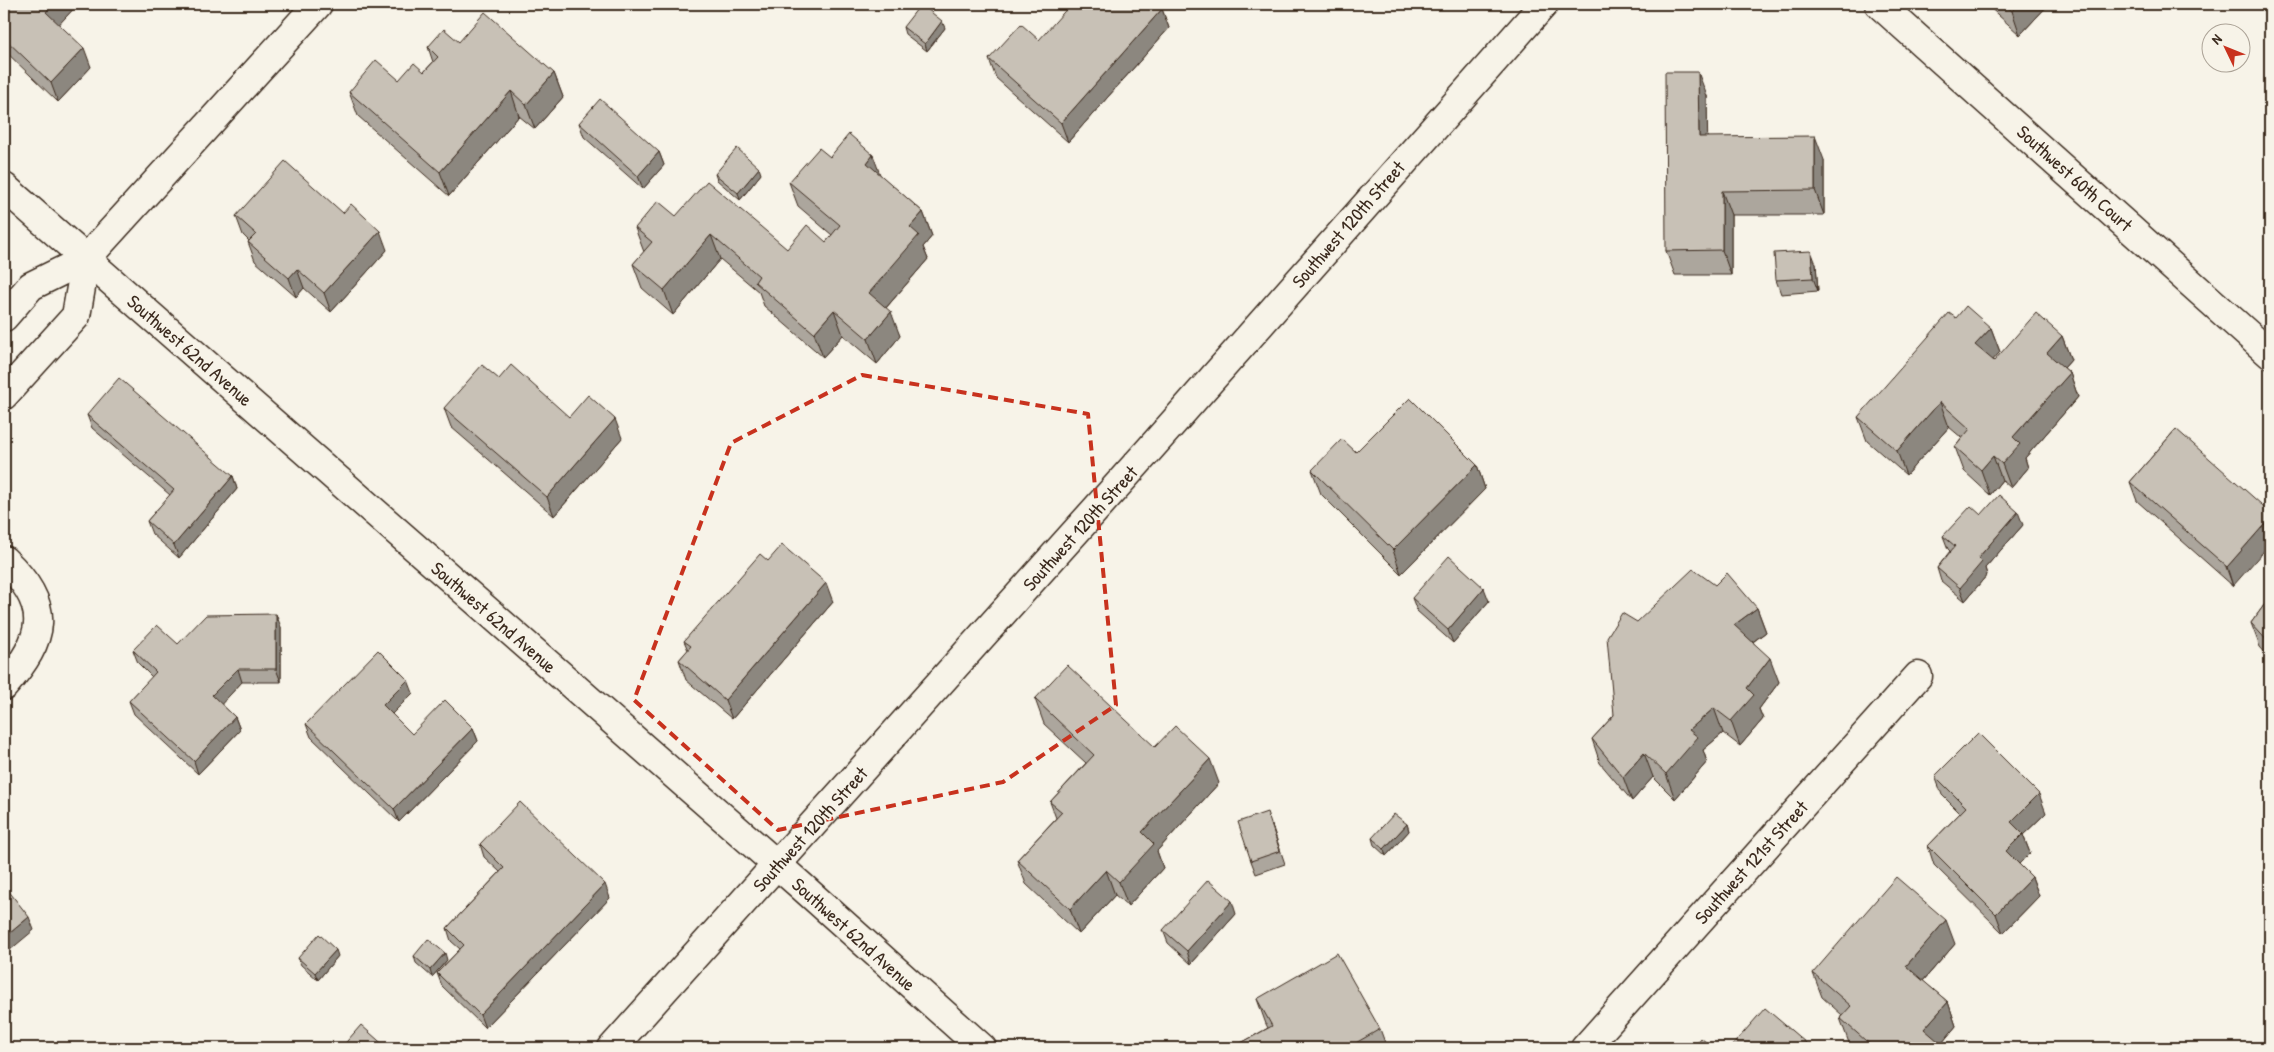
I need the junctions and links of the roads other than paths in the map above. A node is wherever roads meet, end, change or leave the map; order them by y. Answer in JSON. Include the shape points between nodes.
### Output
{"nodes":[{"id":1,"x":318,"y":4,"type":"edge"},
{"id":2,"x":1544,"y":4,"type":"edge"},
{"id":3,"x":1879,"y":4,"type":"edge"},
{"id":4,"x":4,"y":188,"type":"edge"},
{"id":5,"x":86,"y":259,"type":"junction"},
{"id":6,"x":4,"y":317,"type":"edge"},
{"id":7,"x":2270,"y":354,"type":"edge"},
{"id":8,"x":4,"y":395,"type":"edge"},
{"id":9,"x":4,"y":560,"type":"edge"},
{"id":10,"x":1918,"y":676,"type":"dead end"},
{"id":11,"x":4,"y":686,"type":"edge"},
{"id":12,"x":778,"y":866,"type":"junction"},
{"id":13,"x":612,"y":1048,"type":"edge"},
{"id":14,"x":982,"y":1048,"type":"edge"},
{"id":15,"x":1585,"y":1048,"type":"edge"}],
"edges":[{"from":1,"to":5,"type":"street"},
{"from":2,"to":12,"type":"street","name":"Southwest 120th Street"},
{"from":3,"to":7,"type":"street","name":"Southwest 60th Court"},
{"from":4,"to":5,"type":"street","name":"Southwest 62nd Avenue"},
{"from":5,"to":6,"type":"street","via":[[31,286]]},
{"from":5,"to":8,"type":"street","via":[[76,316]]},
{"from":5,"to":12,"type":"street","name":"Southwest 62nd Avenue"},
{"from":9,"to":11,"type":"street","via":[[22,577],[33,594],[38,611],[33,646]]},
{"from":10,"to":15,"type":"street","name":"Southwest 121st Street"},
{"from":12,"to":13,"type":"street","name":"Southwest 120th Street"},
{"from":12,"to":14,"type":"street","name":"Southwest 62nd Avenue"}]}
